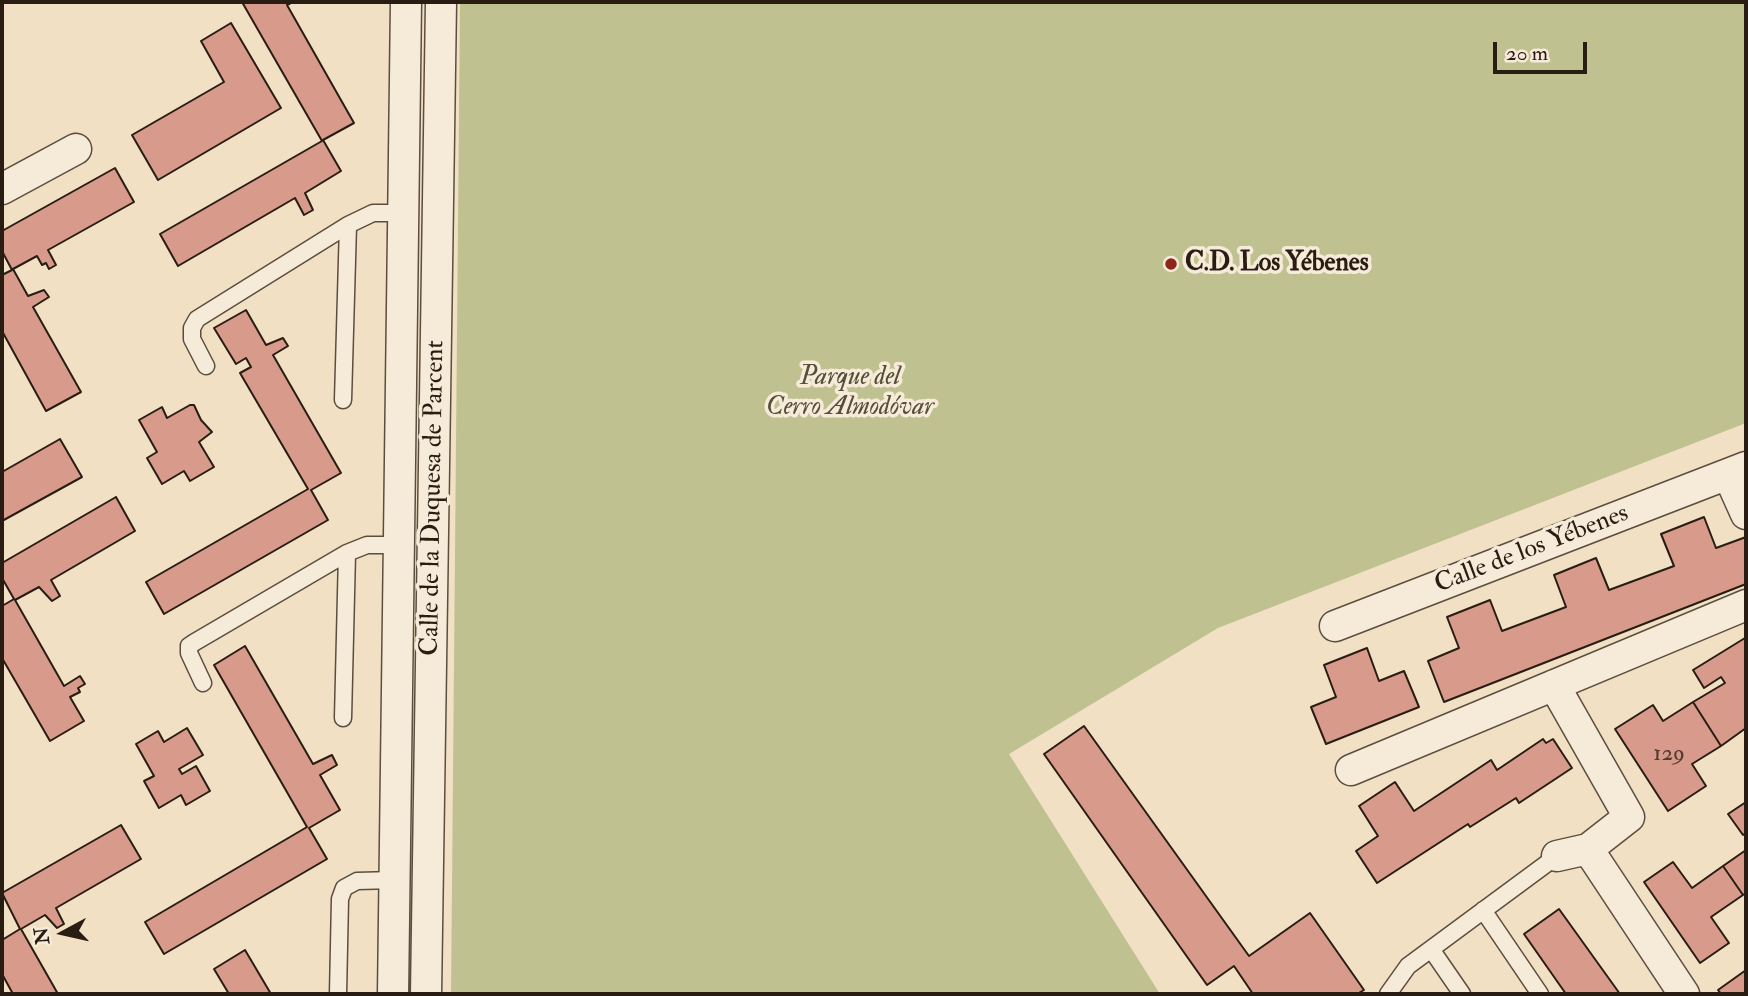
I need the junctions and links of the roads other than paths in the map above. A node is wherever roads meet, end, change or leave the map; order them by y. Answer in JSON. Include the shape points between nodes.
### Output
{"nodes":[{"id":1,"x":406,"y":2,"type":"edge"},
{"id":2,"x":441,"y":2,"type":"edge"},
{"id":3,"x":76,"y":149,"type":"dead end"},
{"id":4,"x":2,"y":190,"type":"edge"},
{"id":5,"x":401,"y":213,"type":"junction"},
{"id":6,"x":348,"y":225,"type":"junction"},
{"id":7,"x":206,"y":366,"type":"dead end"},
{"id":8,"x":343,"y":400,"type":"dead end"},
{"id":9,"x":1737,"y":470,"type":"edge"},
{"id":10,"x":1746,"y":514,"type":"edge"},
{"id":11,"x":399,"y":545,"type":"junction"},
{"id":12,"x":347,"y":553,"type":"junction"},
{"id":13,"x":1746,"y":605,"type":"edge"},
{"id":14,"x":1335,"y":626,"type":"dead end"},
{"id":15,"x":203,"y":683,"type":"dead end"},
{"id":16,"x":1554,"y":685,"type":"junction"},
{"id":17,"x":343,"y":718,"type":"dead end"},
{"id":18,"x":1350,"y":770,"type":"dead end"},
{"id":19,"x":1588,"y":849,"type":"junction"},
{"id":20,"x":1557,"y":856,"type":"joint"},
{"id":21,"x":395,"y":880,"type":"junction"},
{"id":22,"x":1483,"y":910,"type":"junction"},
{"id":23,"x":1431,"y":949,"type":"junction"},
{"id":24,"x":338,"y":994,"type":"edge"},
{"id":25,"x":393,"y":994,"type":"edge"},
{"id":26,"x":426,"y":994,"type":"edge"},
{"id":27,"x":1388,"y":994,"type":"edge"},
{"id":28,"x":1462,"y":994,"type":"edge"},
{"id":29,"x":1540,"y":994,"type":"edge"},
{"id":30,"x":1684,"y":994,"type":"edge"}],
"edges":[{"from":1,"to":5,"type":"street","name":"Calle de la Duquesa de Parcent"},
{"from":2,"to":26,"type":"street","name":"Calle de la Duquesa de Parcent"},
{"from":3,"to":4,"type":"street"},
{"from":5,"to":6,"type":"lane","via":[[373,213]]},
{"from":5,"to":11,"type":"street","name":"Calle de la Duquesa de Parcent"},
{"from":6,"to":7,"type":"lane","via":[[197,319],[191,328],[192,339]]},
{"from":6,"to":8,"type":"lane"},
{"from":9,"to":10,"type":"street","name":"Calle de los Yébenes"},
{"from":9,"to":14,"type":"street","name":"Calle de los Yébenes"},
{"from":11,"to":12,"type":"lane","via":[[367,545]]},
{"from":11,"to":21,"type":"street","name":"Calle de la Duquesa de Parcent"},
{"from":12,"to":15,"type":"lane","via":[[189,646]]},
{"from":12,"to":17,"type":"lane"},
{"from":13,"to":16,"type":"street"},
{"from":16,"to":18,"type":"street"},
{"from":16,"to":19,"type":"street","via":[[1629,817]]},
{"from":19,"to":20,"type":"street"},
{"from":19,"to":30,"type":"street"},
{"from":20,"to":22,"type":"lane"},
{"from":21,"to":24,"type":"lane","via":[[356,881],[344,888]]},
{"from":21,"to":25,"type":"street","name":"Calle de la Duquesa de Parcent"},
{"from":22,"to":23,"type":"lane"},
{"from":22,"to":29,"type":"lane"},
{"from":23,"to":27,"type":"lane","via":[[1408,966]]},
{"from":23,"to":28,"type":"lane"}]}
